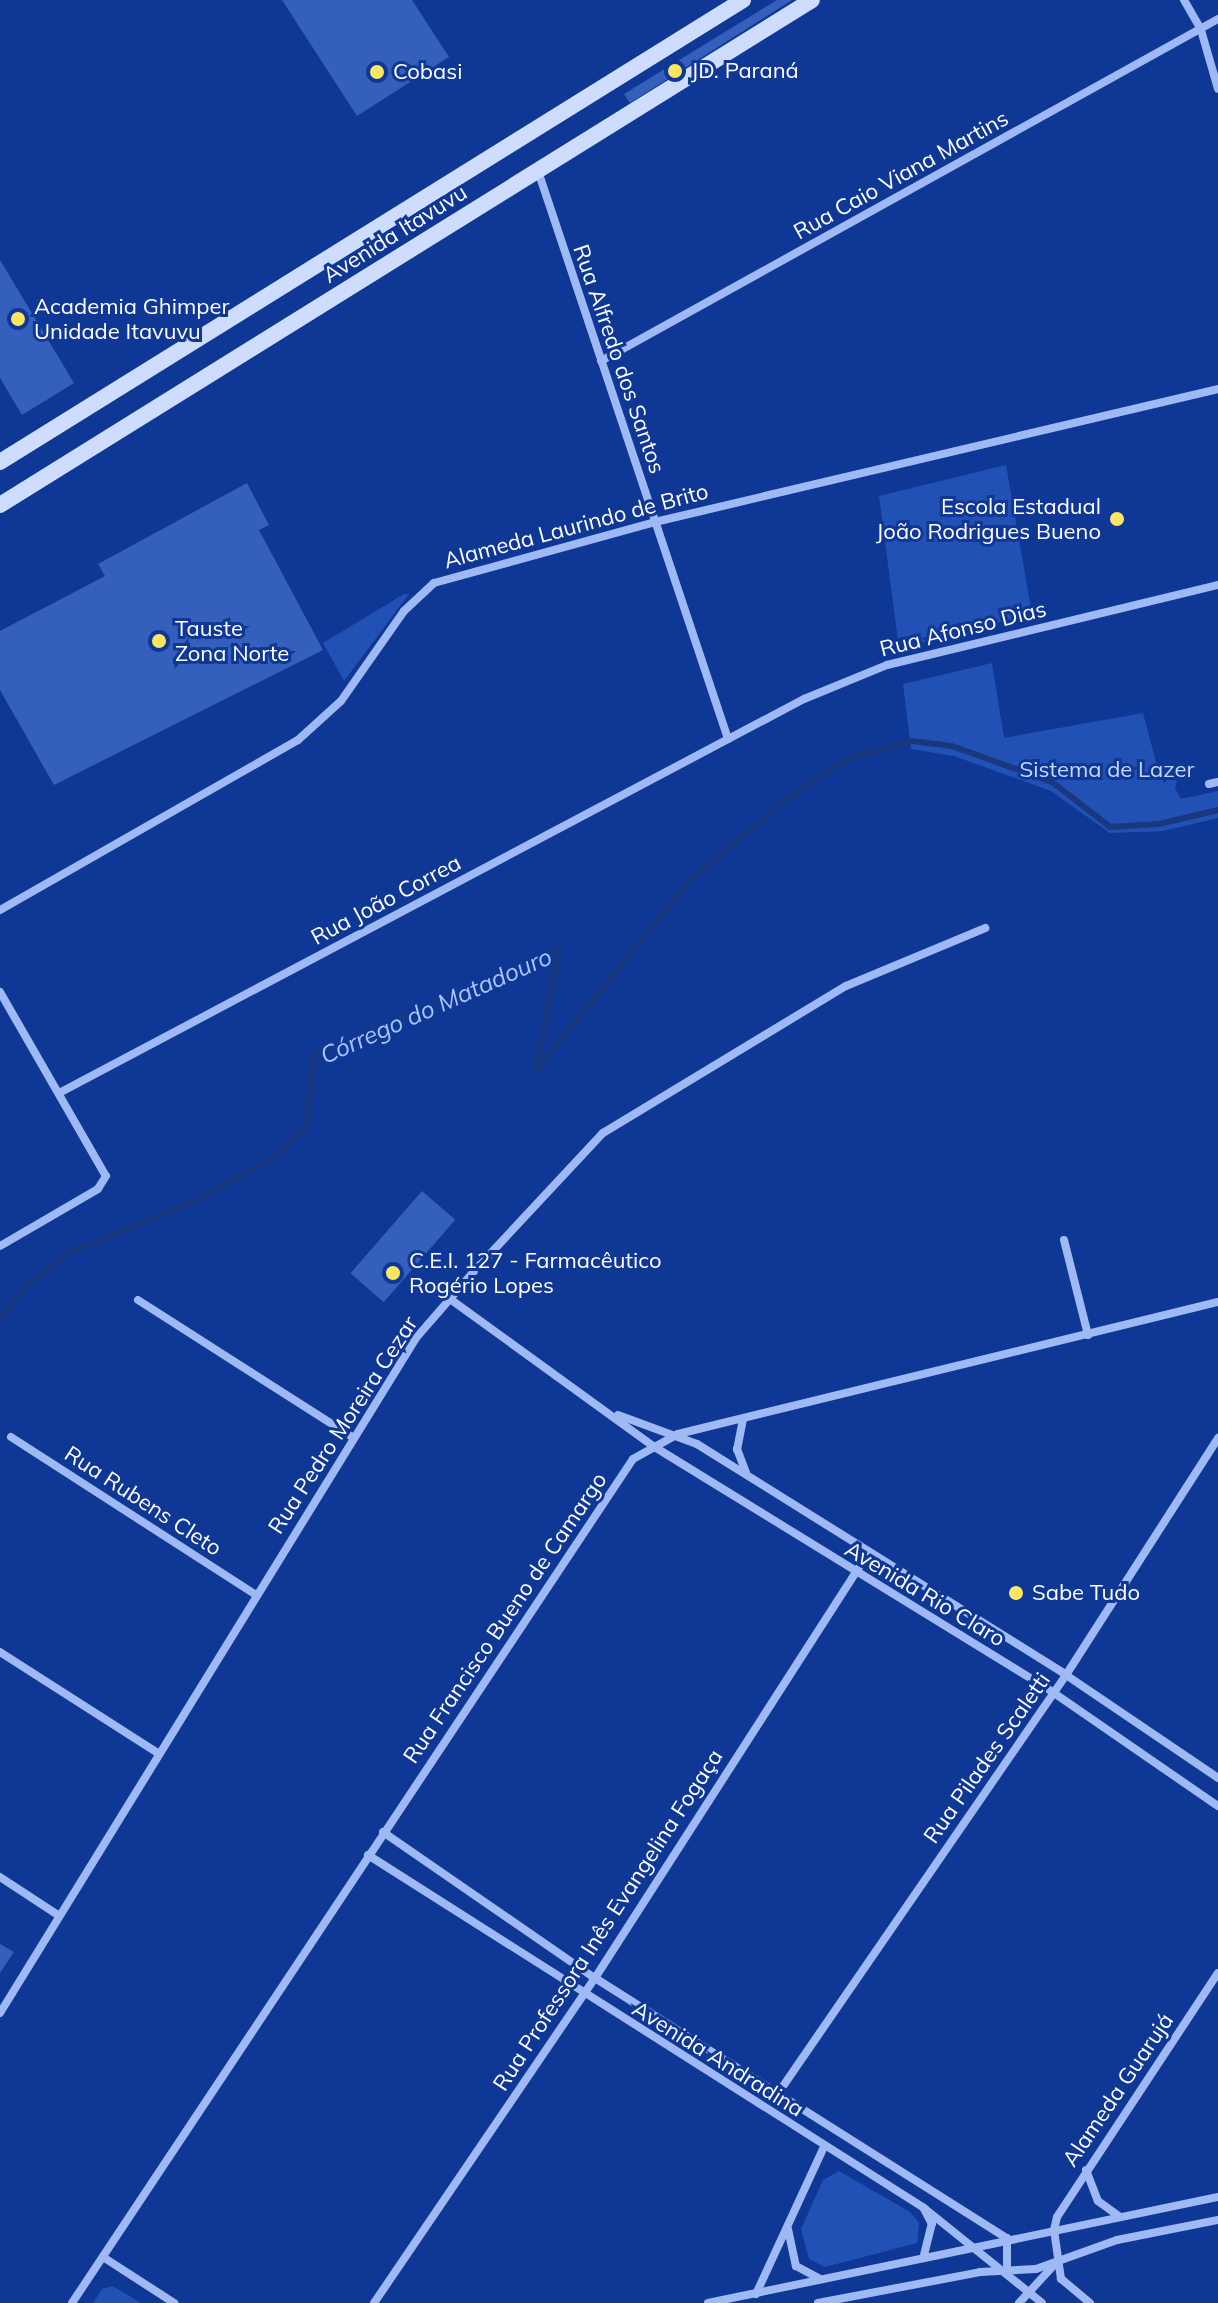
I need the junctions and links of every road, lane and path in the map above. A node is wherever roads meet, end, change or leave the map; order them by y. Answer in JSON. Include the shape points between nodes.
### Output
{"nodes":[{"id":1,"x":743,"y":0,"type":"edge"},
{"id":2,"x":812,"y":0,"type":"edge"},
{"id":3,"x":1184,"y":0,"type":"edge"},
{"id":4,"x":1218,"y":19,"type":"edge"},
{"id":5,"x":1201,"y":30,"type":"junction"},
{"id":6,"x":1218,"y":89,"type":"edge"},
{"id":7,"x":538,"y":171,"type":"junction"},
{"id":8,"x":601,"y":361,"type":"junction"},
{"id":9,"x":1218,"y":389,"type":"edge"},
{"id":10,"x":0,"y":462,"type":"edge"},
{"id":11,"x":0,"y":505,"type":"edge"},
{"id":12,"x":655,"y":522,"type":"junction"},
{"id":13,"x":1218,"y":585,"type":"edge"},
{"id":14,"x":728,"y":739,"type":"junction"},
{"id":15,"x":0,"y":910,"type":"edge"},
{"id":16,"x":985,"y":928,"type":"dead end"},
{"id":17,"x":0,"y":992,"type":"edge"},
{"id":18,"x":61,"y":1092,"type":"junction"},
{"id":19,"x":1064,"y":1240,"type":"dead end"},
{"id":20,"x":0,"y":1246,"type":"edge"},
{"id":21,"x":450,"y":1299,"type":"junction"},
{"id":22,"x":138,"y":1300,"type":"dead end"},
{"id":23,"x":1218,"y":1302,"type":"edge"},
{"id":24,"x":1088,"y":1335,"type":"junction"},
{"id":25,"x":613,"y":1413,"type":"junction"},
{"id":26,"x":743,"y":1419,"type":"junction"},
{"id":27,"x":678,"y":1434,"type":"junction"},
{"id":28,"x":11,"y":1437,"type":"dead end"},
{"id":29,"x":354,"y":1438,"type":"junction"},
{"id":30,"x":1218,"y":1438,"type":"edge"},
{"id":31,"x":653,"y":1446,"type":"junction"},
{"id":32,"x":749,"y":1476,"type":"junction"},
{"id":33,"x":867,"y":1555,"type":"junction"},
{"id":34,"x":855,"y":1573,"type":"junction"},
{"id":35,"x":256,"y":1595,"type":"junction"},
{"id":36,"x":0,"y":1652,"type":"edge"},
{"id":37,"x":1066,"y":1675,"type":"junction"},
{"id":38,"x":1054,"y":1693,"type":"junction"},
{"id":39,"x":158,"y":1753,"type":"junction"},
{"id":40,"x":1218,"y":1778,"type":"edge"},
{"id":41,"x":1218,"y":1806,"type":"edge"},
{"id":42,"x":383,"y":1832,"type":"junction"},
{"id":43,"x":368,"y":1855,"type":"junction"},
{"id":44,"x":0,"y":1877,"type":"edge"},
{"id":45,"x":58,"y":1915,"type":"junction"},
{"id":46,"x":1218,"y":1973,"type":"edge"},
{"id":47,"x":595,"y":1978,"type":"junction"},
{"id":48,"x":582,"y":1995,"type":"junction"},
{"id":49,"x":0,"y":2013,"type":"edge"},
{"id":50,"x":779,"y":2092,"type":"junction"},
{"id":51,"x":824,"y":2147,"type":"junction"},
{"id":52,"x":1086,"y":2170,"type":"junction"},
{"id":53,"x":1218,"y":2197,"type":"edge"},
{"id":54,"x":924,"y":2208,"type":"junction"},
{"id":55,"x":1120,"y":2217,"type":"junction"},
{"id":56,"x":1218,"y":2220,"type":"edge"},
{"id":57,"x":788,"y":2225,"type":"junction"},
{"id":58,"x":1054,"y":2230,"type":"junction"},
{"id":59,"x":1007,"y":2238,"type":"junction"},
{"id":60,"x":976,"y":2246,"type":"junction"},
{"id":61,"x":924,"y":2256,"type":"junction"},
{"id":62,"x":103,"y":2257,"type":"junction"},
{"id":63,"x":1058,"y":2260,"type":"junction"},
{"id":64,"x":1007,"y":2272,"type":"junction"},
{"id":65,"x":821,"y":2279,"type":"junction"},
{"id":66,"x":1026,"y":2293,"type":"junction"},
{"id":67,"x":756,"y":2294,"type":"junction"},
{"id":68,"x":72,"y":2303,"type":"edge"},
{"id":69,"x":174,"y":2303,"type":"edge"},
{"id":70,"x":374,"y":2303,"type":"edge"},
{"id":71,"x":708,"y":2303,"type":"edge"},
{"id":72,"x":818,"y":2303,"type":"edge"},
{"id":73,"x":1019,"y":2303,"type":"edge"},
{"id":74,"x":1042,"y":2303,"type":"edge"},
{"id":75,"x":1090,"y":2303,"type":"edge"}],
"edges":[{"from":1,"to":10,"type":"main road","name":"Avenida Itavuvu"},
{"from":2,"to":7,"type":"main road","name":"Avenida Itavuvu"},
{"from":3,"to":5,"type":"street"},
{"from":4,"to":5,"type":"street","name":"Rua Caio Viana Martins"},
{"from":5,"to":6,"type":"street"},
{"from":5,"to":8,"type":"street","name":"Rua Caio Viana Martins"},
{"from":7,"to":8,"type":"street","name":"Rua Alfredo dos Santos"},
{"from":7,"to":11,"type":"main road","name":"Avenida Itavuvu"},
{"from":8,"to":12,"type":"street","name":"Rua Alfredo dos Santos"},
{"from":9,"to":12,"type":"street","name":"Alameda Laurindo de Brito"},
{"from":12,"to":14,"type":"street","name":"Rua Alfredo dos Santos"},
{"from":12,"to":15,"type":"street","name":"Alameda Laurindo de Brito","via":[[434,583],[404,611],[341,701],[298,740]]},
{"from":13,"to":14,"type":"street","name":"Rua Afonso Dias","via":[[887,665],[804,699]]},
{"from":14,"to":18,"type":"street","name":"Rua João Correa"},
{"from":16,"to":21,"type":"street","name":"Rua Pedro Moreira Cezar","via":[[846,986],[603,1133]]},
{"from":17,"to":18,"type":"street"},
{"from":18,"to":20,"type":"street","via":[[106,1176],[98,1189]]},
{"from":19,"to":24,"type":"street"},
{"from":21,"to":25,"type":"street","name":"Avenida Rio Claro"},
{"from":21,"to":29,"type":"street","name":"Rua Pedro Moreira Cezar","via":[[416,1338]]},
{"from":22,"to":29,"type":"street"},
{"from":23,"to":24,"type":"street","name":"Rua Francisco Bueno de Camargo"},
{"from":24,"to":26,"type":"street","name":"Rua Francisco Bueno de Camargo"},
{"from":25,"to":27,"type":"street","name":"Avenida Rio Claro"},
{"from":25,"to":31,"type":"street","name":"Avenida Rio Claro"},
{"from":26,"to":27,"type":"street","name":"Rua Francisco Bueno de Camargo"},
{"from":26,"to":32,"type":"street","via":[[737,1449]]},
{"from":27,"to":31,"type":"street","name":"Rua Francisco Bueno de Camargo"},
{"from":27,"to":32,"type":"street","name":"Avenida Rio Claro"},
{"from":28,"to":35,"type":"street","name":"Rua Rubens Cleto"},
{"from":29,"to":35,"type":"street","name":"Rua Pedro Moreira Cezar"},
{"from":30,"to":37,"type":"street","name":"Rua Pilades Scaletti"},
{"from":31,"to":34,"type":"street","name":"Avenida Rio Claro"},
{"from":31,"to":42,"type":"street","name":"Rua Francisco Bueno de Camargo","via":[[633,1459]]},
{"from":32,"to":33,"type":"street","name":"Avenida Rio Claro"},
{"from":33,"to":34,"type":"street","name":"Rua Professora Inês Evangelina Fogaça"},
{"from":33,"to":37,"type":"street","name":"Avenida Rio Claro"},
{"from":34,"to":38,"type":"street","name":"Avenida Rio Claro"},
{"from":34,"to":47,"type":"street","name":"Rua Professora Inês Evangelina Fogaça"},
{"from":35,"to":39,"type":"street","name":"Rua Pedro Moreira Cezar"},
{"from":36,"to":39,"type":"street"},
{"from":37,"to":38,"type":"street","name":"Rua Pilades Scaletti"},
{"from":37,"to":40,"type":"street","name":"Avenida Rio Claro"},
{"from":38,"to":41,"type":"street","name":"Avenida Rio Claro"},
{"from":38,"to":50,"type":"street","name":"Rua Pilades Scaletti"},
{"from":39,"to":45,"type":"street","name":"Rua Pedro Moreira Cezar"},
{"from":42,"to":43,"type":"street","name":"Rua Francisco Bueno de Camargo"},
{"from":42,"to":47,"type":"street","name":"Avenida Andradina"},
{"from":43,"to":48,"type":"street","name":"Avenida Andradina"},
{"from":43,"to":62,"type":"street","name":"Rua Francisco Bueno de Camargo"},
{"from":44,"to":45,"type":"street"},
{"from":45,"to":49,"type":"street","name":"Rua Pedro Moreira Cezar"},
{"from":46,"to":52,"type":"street","name":"Alameda Guarujá"},
{"from":47,"to":48,"type":"street","name":"Rua Professora Inês Evangelina Fogaça"},
{"from":47,"to":50,"type":"street","name":"Avenida Andradina"},
{"from":48,"to":51,"type":"street","name":"Avenida Andradina"},
{"from":48,"to":70,"type":"street","name":"Rua Professora Inês Evangelina Fogaça"},
{"from":50,"to":59,"type":"street","name":"Avenida Andradina"},
{"from":51,"to":54,"type":"street","name":"Avenida Andradina"},
{"from":51,"to":57,"type":"street"},
{"from":52,"to":55,"type":"street","via":[[1098,2201]]},
{"from":52,"to":58,"type":"street","name":"Alameda Guarujá"},
{"from":53,"to":55,"type":"street"},
{"from":54,"to":60,"type":"street","name":"Avenida Andradina"},
{"from":54,"to":61,"type":"street","via":[[932,2224]]},
{"from":55,"to":58,"type":"street"},
{"from":56,"to":63,"type":"street","via":[[1117,2240]]},
{"from":57,"to":65,"type":"street","via":[[789,2252],[796,2266]]},
{"from":57,"to":67,"type":"street"},
{"from":58,"to":59,"type":"street"},
{"from":58,"to":63,"type":"street"},
{"from":59,"to":60,"type":"street"},
{"from":59,"to":64,"type":"street"},
{"from":60,"to":61,"type":"street"},
{"from":60,"to":64,"type":"street","name":"Avenida Andradina"},
{"from":61,"to":65,"type":"street"},
{"from":62,"to":68,"type":"street","name":"Rua Francisco Bueno de Camargo"},
{"from":62,"to":69,"type":"street"},
{"from":63,"to":64,"type":"street"},
{"from":63,"to":66,"type":"street"},
{"from":63,"to":75,"type":"street","via":[[1065,2286]]},
{"from":64,"to":66,"type":"street","name":"Avenida Andradina"},
{"from":64,"to":72,"type":"street","via":[[980,2272]]},
{"from":65,"to":67,"type":"street"},
{"from":66,"to":73,"type":"street"},
{"from":66,"to":74,"type":"street","name":"Avenida Andradina"},
{"from":67,"to":71,"type":"street"}]}
